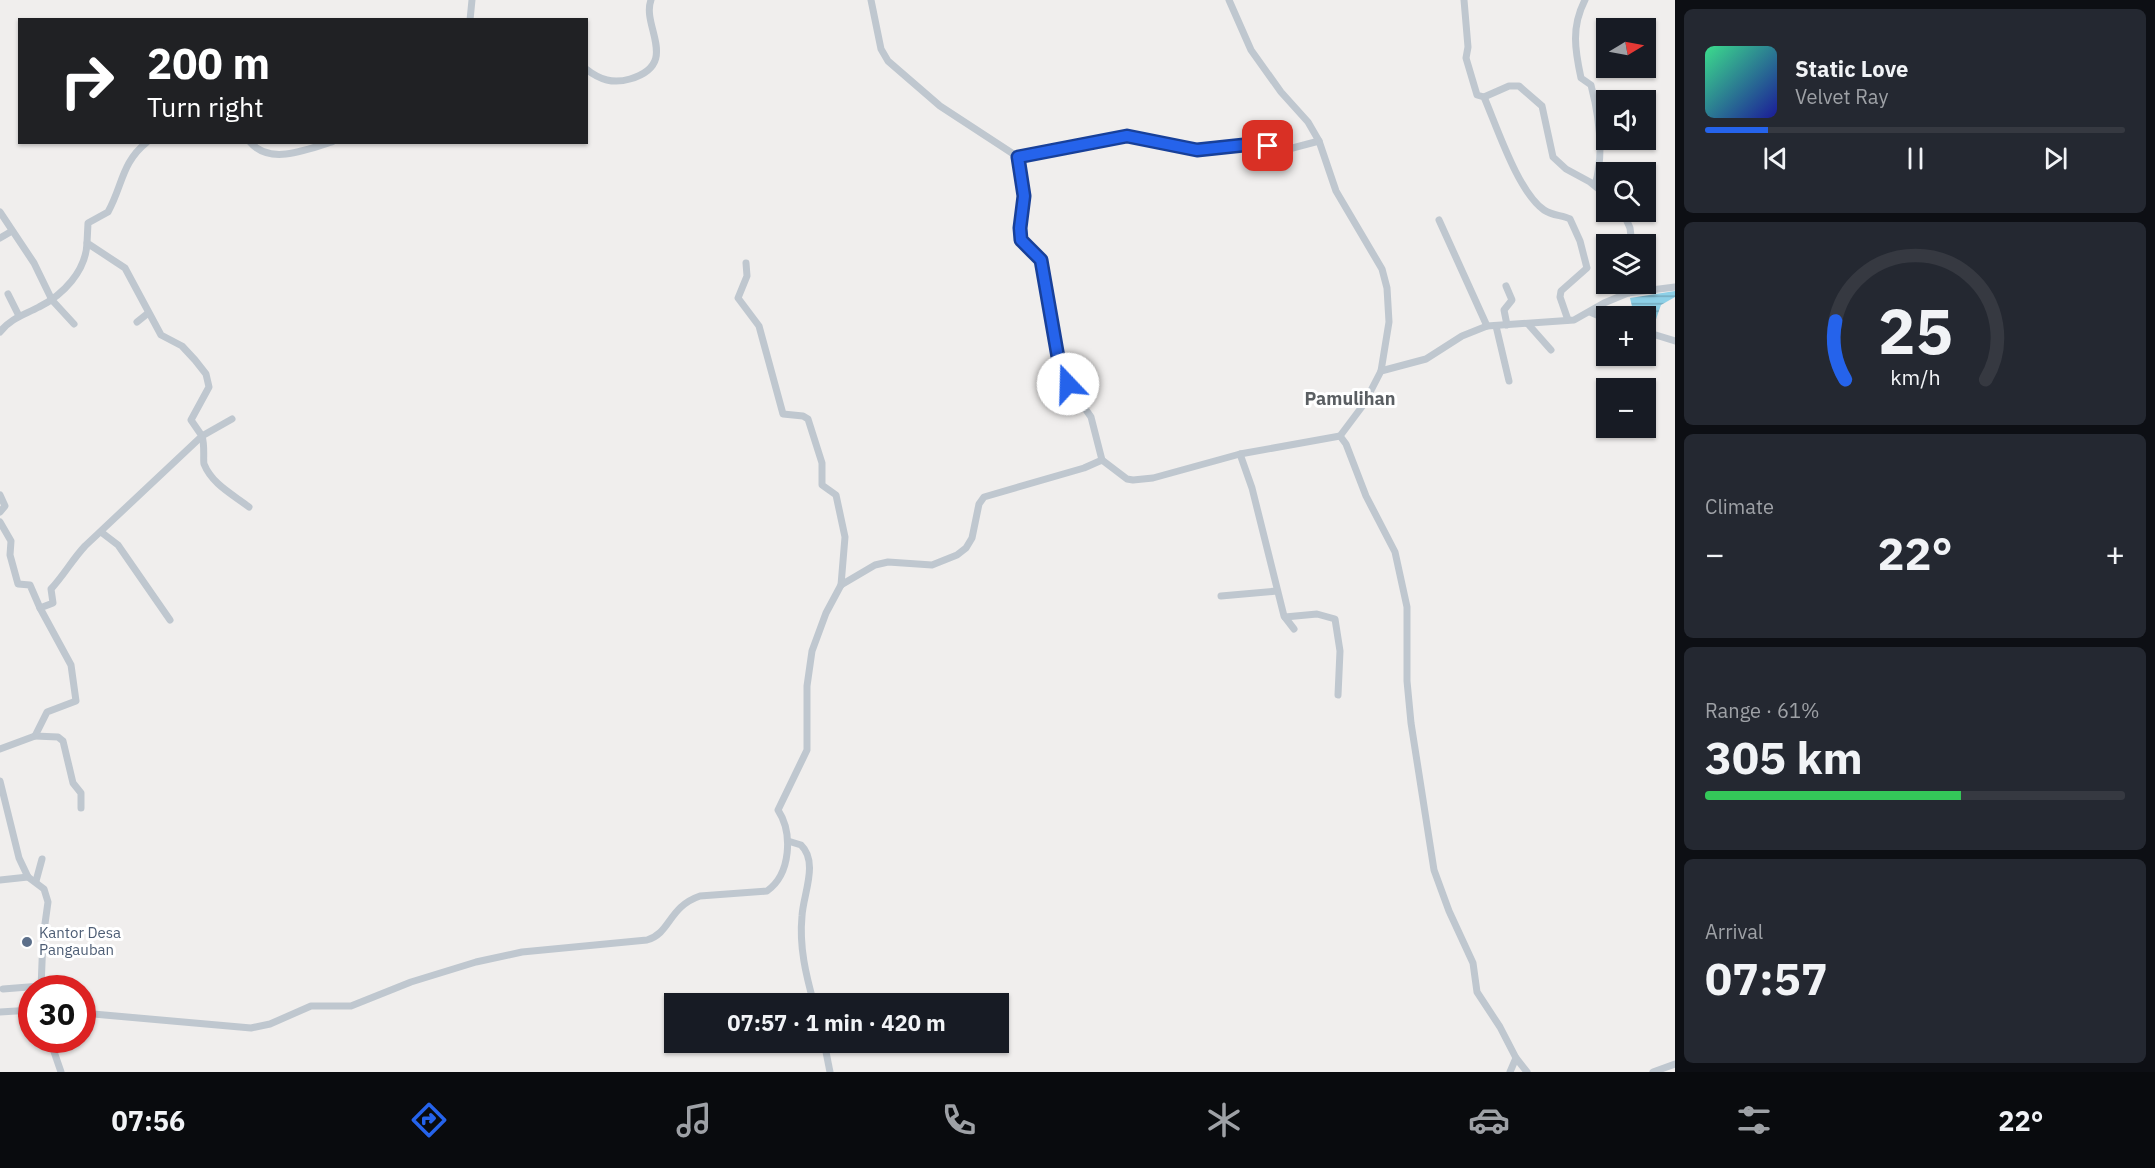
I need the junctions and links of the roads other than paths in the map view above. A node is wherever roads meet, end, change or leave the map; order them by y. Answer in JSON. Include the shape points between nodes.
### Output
{"nodes":[{"id":1,"x":472,"y":0,"type":"edge"},
{"id":2,"x":651,"y":0,"type":"edge"},
{"id":3,"x":871,"y":0,"type":"edge"},
{"id":4,"x":1229,"y":0,"type":"edge"},
{"id":5,"x":1464,"y":0,"type":"edge"},
{"id":6,"x":1584,"y":0,"type":"edge"},
{"id":7,"x":470,"y":18,"type":"edge"},
{"id":8,"x":588,"y":71,"type":"edge"},
{"id":9,"x":1484,"y":97,"type":"junction"},
{"id":10,"x":1319,"y":141,"type":"junction"},
{"id":11,"x":145,"y":144,"type":"edge"},
{"id":12,"x":252,"y":144,"type":"edge"},
{"id":13,"x":325,"y":144,"type":"edge"},
{"id":14,"x":1018,"y":157,"type":"junction"},
{"id":15,"x":1595,"y":185,"type":"joint"},
{"id":16,"x":0,"y":212,"type":"edge"},
{"id":17,"x":1439,"y":220,"type":"dead end"},
{"id":18,"x":12,"y":231,"type":"junction"},
{"id":19,"x":0,"y":238,"type":"edge"},
{"id":20,"x":87,"y":243,"type":"junction"},
{"id":21,"x":746,"y":262,"type":"dead end"},
{"id":22,"x":1506,"y":286,"type":"dead end"},
{"id":23,"x":1675,"y":287,"type":"edge"},
{"id":24,"x":1656,"y":289,"type":"edge"},
{"id":25,"x":8,"y":294,"type":"dead end"},
{"id":26,"x":1626,"y":294,"type":"edge"},
{"id":27,"x":51,"y":299,"type":"junction"},
{"id":28,"x":1590,"y":312,"type":"junction"},
{"id":29,"x":147,"y":314,"type":"junction"},
{"id":30,"x":1596,"y":315,"type":"edge"},
{"id":31,"x":20,"y":316,"type":"junction"},
{"id":32,"x":1568,"y":320,"type":"junction"},
{"id":33,"x":137,"y":322,"type":"dead end"},
{"id":34,"x":74,"y":324,"type":"dead end"},
{"id":35,"x":1528,"y":324,"type":"junction"},
{"id":36,"x":1507,"y":325,"type":"junction"},
{"id":37,"x":1487,"y":326,"type":"junction"},
{"id":38,"x":1496,"y":326,"type":"junction"},
{"id":39,"x":1,"y":330,"type":"edge"},
{"id":40,"x":1656,"y":335,"type":"edge"},
{"id":41,"x":1675,"y":341,"type":"edge"},
{"id":42,"x":1551,"y":350,"type":"dead end"},
{"id":43,"x":1381,"y":371,"type":"junction"},
{"id":44,"x":1509,"y":381,"type":"dead end"},
{"id":45,"x":232,"y":420,"type":"dead end"},
{"id":46,"x":202,"y":436,"type":"junction"},
{"id":47,"x":1340,"y":436,"type":"junction"},
{"id":48,"x":1240,"y":454,"type":"junction"},
{"id":49,"x":1102,"y":460,"type":"junction"},
{"id":50,"x":0,"y":495,"type":"edge"},
{"id":51,"x":249,"y":507,"type":"dead end"},
{"id":52,"x":0,"y":512,"type":"edge"},
{"id":53,"x":0,"y":522,"type":"edge"},
{"id":54,"x":101,"y":532,"type":"junction"},
{"id":55,"x":842,"y":585,"type":"junction"},
{"id":56,"x":1277,"y":591,"type":"junction"},
{"id":57,"x":1221,"y":596,"type":"dead end"},
{"id":58,"x":40,"y":608,"type":"junction"},
{"id":59,"x":1285,"y":617,"type":"junction"},
{"id":60,"x":170,"y":620,"type":"dead end"},
{"id":61,"x":1294,"y":629,"type":"dead end"},
{"id":62,"x":1338,"y":695,"type":"dead end"},
{"id":63,"x":35,"y":736,"type":"junction"},
{"id":64,"x":0,"y":749,"type":"edge"},
{"id":65,"x":0,"y":781,"type":"edge"},
{"id":66,"x":81,"y":808,"type":"dead end"},
{"id":67,"x":788,"y":841,"type":"junction"},
{"id":68,"x":42,"y":858,"type":"dead end"},
{"id":69,"x":28,"y":877,"type":"junction"},
{"id":70,"x":0,"y":880,"type":"edge"},
{"id":71,"x":36,"y":881,"type":"junction"},
{"id":72,"x":41,"y":975,"type":"edge"},
{"id":73,"x":18,"y":988,"type":"edge"},
{"id":74,"x":3,"y":989,"type":"dead end"},
{"id":75,"x":811,"y":993,"type":"edge"},
{"id":76,"x":18,"y":1011,"type":"edge"},
{"id":77,"x":0,"y":1012,"type":"edge"},
{"id":78,"x":96,"y":1014,"type":"edge"},
{"id":79,"x":54,"y":1053,"type":"edge"},
{"id":80,"x":826,"y":1053,"type":"edge"},
{"id":81,"x":1516,"y":1058,"type":"junction"},
{"id":82,"x":1675,"y":1064,"type":"edge"},
{"id":83,"x":61,"y":1072,"type":"edge"},
{"id":84,"x":830,"y":1072,"type":"edge"},
{"id":85,"x":1510,"y":1072,"type":"edge"},
{"id":86,"x":1527,"y":1072,"type":"edge"},
{"id":87,"x":1653,"y":1072,"type":"edge"}],
"edges":[{"from":1,"to":7,"type":"street"},
{"from":2,"to":8,"type":"street","via":[[649,11],[655,41],[651,69],[645,75],[614,81],[597,78]]},
{"from":3,"to":14,"type":"street","via":[[881,49],[888,61],[940,105]]},
{"from":4,"to":10,"type":"street","via":[[1251,50]]},
{"from":5,"to":9,"type":"street","via":[[1469,75],[1477,95]]},
{"from":6,"to":15,"type":"street","via":[[1574,40],[1581,78],[1591,85],[1597,120],[1599,172]]},
{"from":9,"to":15,"type":"street","via":[[1509,86],[1520,86],[1542,106],[1553,157]]},
{"from":9,"to":32,"type":"street","via":[[1512,167],[1537,204],[1555,216],[1570,219],[1580,241],[1587,268],[1561,291],[1560,297]]},
{"from":10,"to":14,"type":"street","via":[[1285,150],[1244,145],[1197,150],[1127,136]]},
{"from":10,"to":43,"type":"street","via":[[1336,191],[1382,269],[1389,322]]},
{"from":11,"to":20,"type":"street","via":[[123,171],[108,212],[88,223]]},
{"from":12,"to":13,"type":"street","via":[[262,153],[277,155]]},
{"from":14,"to":49,"type":"street","via":[[1024,196],[1021,240],[1041,260],[1059,363],[1091,417]]},
{"from":16,"to":18,"type":"street"},
{"from":17,"to":37,"type":"street"},
{"from":18,"to":19,"type":"street"},
{"from":18,"to":27,"type":"street","via":[[34,263]]},
{"from":20,"to":27,"type":"street","via":[[83,266]]},
{"from":20,"to":29,"type":"street","via":[[125,268]]},
{"from":21,"to":55,"type":"street","via":[[747,276],[738,298],[759,326],[783,414],[808,419],[822,463],[822,485],[837,498],[845,542]]},
{"from":22,"to":36,"type":"street","via":[[1512,300],[1503,311]]},
{"from":23,"to":24,"type":"street"},
{"from":25,"to":31,"type":"street"},
{"from":26,"to":28,"type":"street"},
{"from":27,"to":31,"type":"street"},
{"from":27,"to":34,"type":"street"},
{"from":28,"to":30,"type":"street"},
{"from":28,"to":32,"type":"street"},
{"from":29,"to":33,"type":"street"},
{"from":29,"to":46,"type":"street","via":[[161,335],[182,346],[206,374],[209,387],[191,420]]},
{"from":31,"to":39,"type":"street"},
{"from":32,"to":35,"type":"street"},
{"from":35,"to":36,"type":"street"},
{"from":35,"to":42,"type":"street"},
{"from":36,"to":38,"type":"street"},
{"from":37,"to":38,"type":"street"},
{"from":37,"to":43,"type":"street","via":[[1462,336],[1426,359]]},
{"from":38,"to":44,"type":"street"},
{"from":40,"to":41,"type":"street"},
{"from":43,"to":47,"type":"street","via":[[1364,404]]},
{"from":45,"to":46,"type":"street"},
{"from":46,"to":51,"type":"street","via":[[206,448],[204,464],[213,481]]},
{"from":46,"to":54,"type":"street"},
{"from":47,"to":48,"type":"street"},
{"from":47,"to":81,"type":"street","via":[[1395,552],[1407,607],[1411,723],[1434,870],[1473,963],[1477,992]]},
{"from":48,"to":49,"type":"street","via":[[1133,480],[1119,475]]},
{"from":48,"to":56,"type":"street"},
{"from":49,"to":55,"type":"street","via":[[984,497],[966,548],[945,561],[919,566],[888,562],[874,565]]},
{"from":50,"to":52,"type":"street","via":[[5,504]]},
{"from":53,"to":58,"type":"street","via":[[11,541],[10,555],[18,584],[30,585]]},
{"from":54,"to":58,"type":"street","via":[[70,562],[51,589],[53,603]]},
{"from":54,"to":60,"type":"street","via":[[118,545]]},
{"from":55,"to":67,"type":"street","via":[[825,613],[812,651],[807,686],[807,750],[778,810],[786,823]]},
{"from":56,"to":57,"type":"street"},
{"from":56,"to":59,"type":"street"},
{"from":58,"to":63,"type":"street","via":[[71,665],[76,700],[47,712]]},
{"from":59,"to":61,"type":"street"},
{"from":59,"to":62,"type":"street","via":[[1335,618],[1340,651]]},
{"from":63,"to":64,"type":"street"},
{"from":63,"to":66,"type":"street","via":[[58,736],[63,741],[73,783],[81,794]]},
{"from":65,"to":69,"type":"street","via":[[18,858]]},
{"from":67,"to":75,"type":"street","via":[[801,845],[809,860],[801,925],[804,966]]},
{"from":67,"to":78,"type":"street","via":[[781,875],[767,891],[690,899],[680,906],[661,933],[647,940],[522,952],[476,962],[351,1006],[311,1006],[251,1028]]},
{"from":68,"to":71,"type":"street"},
{"from":69,"to":70,"type":"street"},
{"from":69,"to":71,"type":"street"},
{"from":71,"to":72,"type":"street","via":[[48,902]]},
{"from":73,"to":74,"type":"street"},
{"from":76,"to":77,"type":"street"},
{"from":79,"to":83,"type":"street"},
{"from":80,"to":84,"type":"street"},
{"from":81,"to":85,"type":"street"},
{"from":81,"to":86,"type":"street"},
{"from":82,"to":87,"type":"street"}]}
